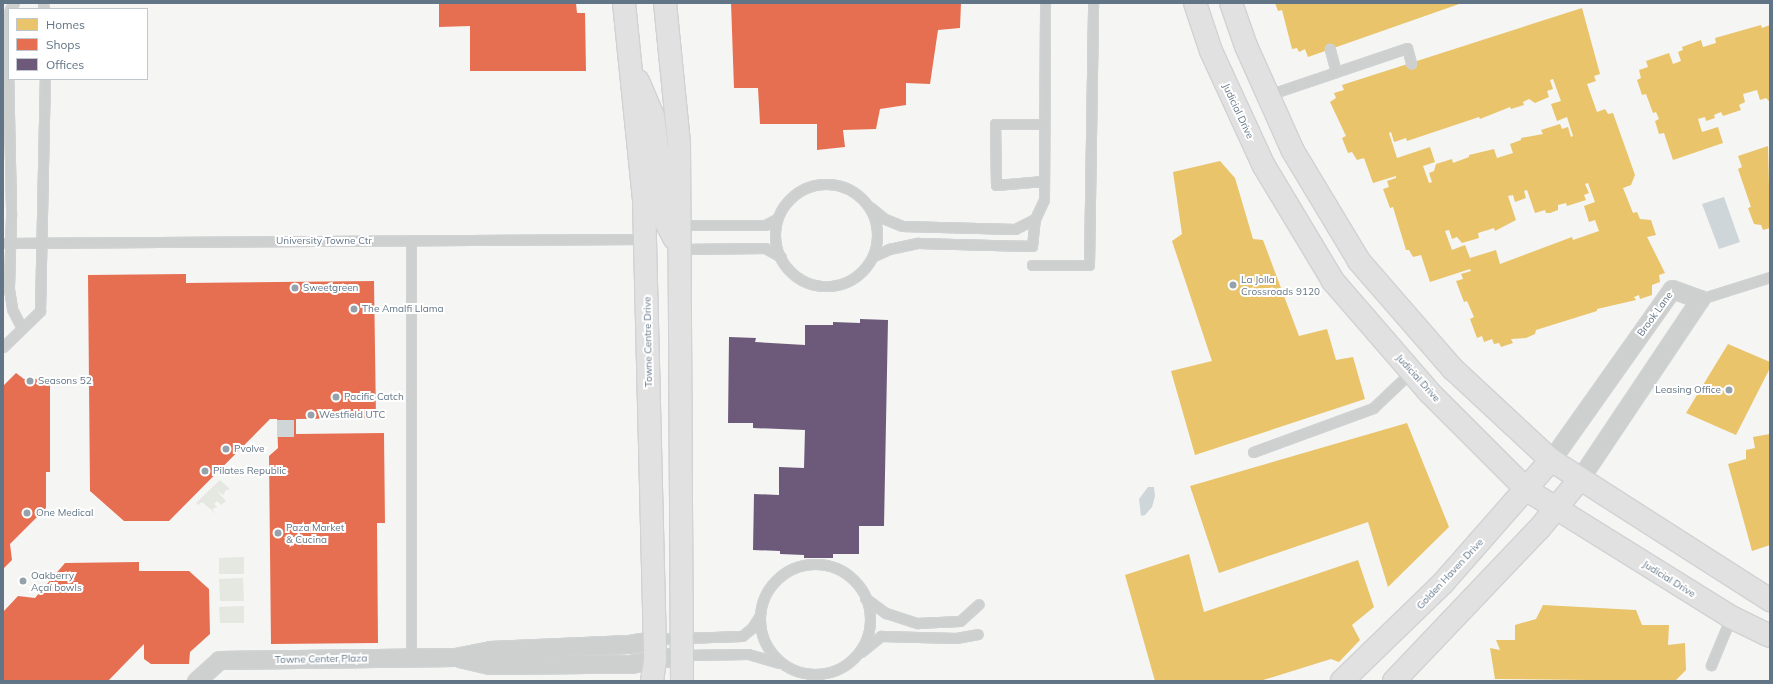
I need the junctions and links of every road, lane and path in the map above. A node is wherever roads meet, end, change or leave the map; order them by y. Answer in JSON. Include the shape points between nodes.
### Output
{"nodes":[{"id":1,"x":624,"y":3,"type":"edge"},
{"id":2,"x":665,"y":3,"type":"edge"},
{"id":3,"x":1045,"y":3,"type":"edge"},
{"id":4,"x":1093,"y":3,"type":"edge"},
{"id":5,"x":1195,"y":3,"type":"edge"},
{"id":6,"x":1231,"y":3,"type":"edge"},
{"id":7,"x":8,"y":15,"type":"edge"},
{"id":8,"x":1330,"y":49,"type":"dead end"},
{"id":9,"x":630,"y":61,"type":"junction"},
{"id":10,"x":1411,"y":63,"type":"dead end"},
{"id":11,"x":1336,"y":72,"type":"junction"},
{"id":12,"x":45,"y":80,"type":"edge"},
{"id":13,"x":1268,"y":95,"type":"junction"},
{"id":14,"x":1044,"y":124,"type":"junction"},
{"id":15,"x":1043,"y":182,"type":"junction"},
{"id":16,"x":869,"y":207,"type":"junction"},
{"id":17,"x":777,"y":219,"type":"junction"},
{"id":18,"x":1035,"y":219,"type":"junction"},
{"id":19,"x":680,"y":226,"type":"junction"},
{"id":20,"x":645,"y":239,"type":"junction"},
{"id":21,"x":411,"y":240,"type":"junction"},
{"id":22,"x":42,"y":242,"type":"junction"},
{"id":23,"x":6,"y":243,"type":"edge"},
{"id":24,"x":681,"y":249,"type":"junction"},
{"id":25,"x":874,"y":256,"type":"junction"},
{"id":26,"x":781,"y":257,"type":"junction"},
{"id":27,"x":1032,"y":265,"type":"dead end"},
{"id":28,"x":1770,"y":277,"type":"edge"},
{"id":29,"x":1700,"y":299,"type":"junction"},
{"id":30,"x":21,"y":327,"type":"junction"},
{"id":31,"x":3,"y":346,"type":"edge"},
{"id":32,"x":1411,"y":372,"type":"junction"},
{"id":33,"x":1254,"y":452,"type":"dead end"},
{"id":34,"x":1551,"y":460,"type":"junction"},
{"id":35,"x":1579,"y":480,"type":"junction"},
{"id":36,"x":1527,"y":490,"type":"junction"},
{"id":37,"x":1556,"y":510,"type":"junction"},
{"id":38,"x":865,"y":598,"type":"junction"},
{"id":39,"x":1770,"y":600,"type":"edge"},
{"id":40,"x":979,"y":604,"type":"dead end"},
{"id":41,"x":760,"y":614,"type":"junction"},
{"id":42,"x":1731,"y":617,"type":"junction"},
{"id":43,"x":978,"y":634,"type":"dead end"},
{"id":44,"x":1770,"y":636,"type":"edge"},
{"id":45,"x":682,"y":646,"type":"junction"},
{"id":46,"x":654,"y":650,"type":"junction"},
{"id":47,"x":411,"y":657,"type":"junction"},
{"id":48,"x":849,"y":662,"type":"junction"},
{"id":49,"x":784,"y":664,"type":"junction"},
{"id":50,"x":1711,"y":665,"type":"dead end"},
{"id":51,"x":196,"y":681,"type":"edge"},
{"id":52,"x":652,"y":681,"type":"edge"},
{"id":53,"x":682,"y":681,"type":"edge"},
{"id":54,"x":1342,"y":681,"type":"edge"},
{"id":55,"x":1394,"y":681,"type":"edge"}],
"edges":[{"from":1,"to":9,"type":"street","name":"Towne Centre Drive"},
{"from":2,"to":19,"type":"street","via":[[679,144]]},
{"from":3,"to":14,"type":"lane"},
{"from":4,"to":27,"type":"lane","via":[[1089,266]]},
{"from":5,"to":32,"type":"street","name":"Judicial Drive","via":[[1210,51],[1264,166],[1332,281]]},
{"from":6,"to":13,"type":"street","via":[[1246,46]]},
{"from":7,"to":23,"type":"lane"},
{"from":8,"to":11,"type":"lane"},
{"from":9,"to":20,"type":"street","name":"Towne Centre Drive","via":[[644,200]]},
{"from":9,"to":24,"type":"street","via":[[653,116],[666,222]]},
{"from":10,"to":11,"type":"lane","via":[[1407,48]]},
{"from":11,"to":13,"type":"lane"},
{"from":12,"to":22,"type":"lane"},
{"from":13,"to":34,"type":"street","via":[[1293,152],[1359,261],[1453,369]]},
{"from":14,"to":15,"type":"lane"},
{"from":14,"to":15,"type":"lane","via":[[995,124],[996,185]]},
{"from":15,"to":18,"type":"lane","via":[[1044,200]]},
{"from":16,"to":17,"type":"lane","via":[[851,190],[831,184],[816,186],[794,195],[784,205]]},
{"from":16,"to":18,"type":"lane","via":[[885,219],[902,226],[1015,229]]},
{"from":16,"to":25,"type":"lane","via":[[877,230]]},
{"from":17,"to":19,"type":"lane","via":[[765,226]]},
{"from":17,"to":26,"type":"lane","via":[[774,237]]},
{"from":18,"to":25,"type":"lane","via":[[1032,246],[918,243],[889,249]]},
{"from":19,"to":24,"type":"street"},
{"from":20,"to":21,"type":"lane","name":"University Towne Ctr"},
{"from":20,"to":46,"type":"street","name":"Towne Centre Drive"},
{"from":21,"to":22,"type":"lane","name":"University Towne Ctr"},
{"from":21,"to":47,"type":"lane"},
{"from":22,"to":23,"type":"lane","name":"University Towne Ctr"},
{"from":22,"to":30,"type":"lane","via":[[40,311]]},
{"from":23,"to":30,"type":"lane","via":[[12,308]]},
{"from":24,"to":26,"type":"lane","via":[[765,248]]},
{"from":24,"to":45,"type":"street"},
{"from":25,"to":26,"type":"lane","via":[[864,271],[848,282],[830,287],[812,285],[796,277],[784,265]]},
{"from":28,"to":29,"type":"lane"},
{"from":29,"to":34,"type":"street","name":"Brook Lane","via":[[1672,289]]},
{"from":29,"to":35,"type":"street"},
{"from":30,"to":31,"type":"lane"},
{"from":32,"to":33,"type":"lane","via":[[1373,408]]},
{"from":32,"to":36,"type":"street","name":"Judicial Drive"},
{"from":34,"to":35,"type":"street"},
{"from":34,"to":36,"type":"street","name":"Golden Haven Drive"},
{"from":35,"to":37,"type":"street"},
{"from":35,"to":39,"type":"street"},
{"from":36,"to":37,"type":"street","name":"Judicial Drive"},
{"from":36,"to":54,"type":"street","name":"Golden Haven Drive","via":[[1443,583]]},
{"from":37,"to":42,"type":"street","name":"Judicial Drive"},
{"from":37,"to":55,"type":"street"},
{"from":38,"to":40,"type":"lane","via":[[886,613],[917,623],[960,621]]},
{"from":38,"to":41,"type":"lane","via":[[857,584],[845,573],[830,567],[804,566],[784,574],[772,585],[764,599]]},
{"from":38,"to":48,"type":"lane","via":[[870,626],[862,646]]},
{"from":41,"to":45,"type":"lane","via":[[752,628],[742,636]]},
{"from":41,"to":49,"type":"lane","via":[[763,637],[768,648]]},
{"from":42,"to":44,"type":"street","name":"Judicial Drive"},
{"from":42,"to":50,"type":"lane"},
{"from":43,"to":48,"type":"lane","via":[[956,638],[881,636]]},
{"from":45,"to":46,"type":"street","name":"Towne Center Plaza"},
{"from":45,"to":49,"type":"lane","via":[[748,654]]},
{"from":45,"to":53,"type":"street"},
{"from":46,"to":47,"type":"street","name":"Towne Center Plaza","via":[[598,646],[490,650],[455,657]]},
{"from":46,"to":52,"type":"street","name":"Towne Centre Drive"},
{"from":47,"to":51,"type":"street","name":"Towne Center Plaza","via":[[219,660]]},
{"from":48,"to":49,"type":"lane","via":[[837,669],[810,674]]}]}
